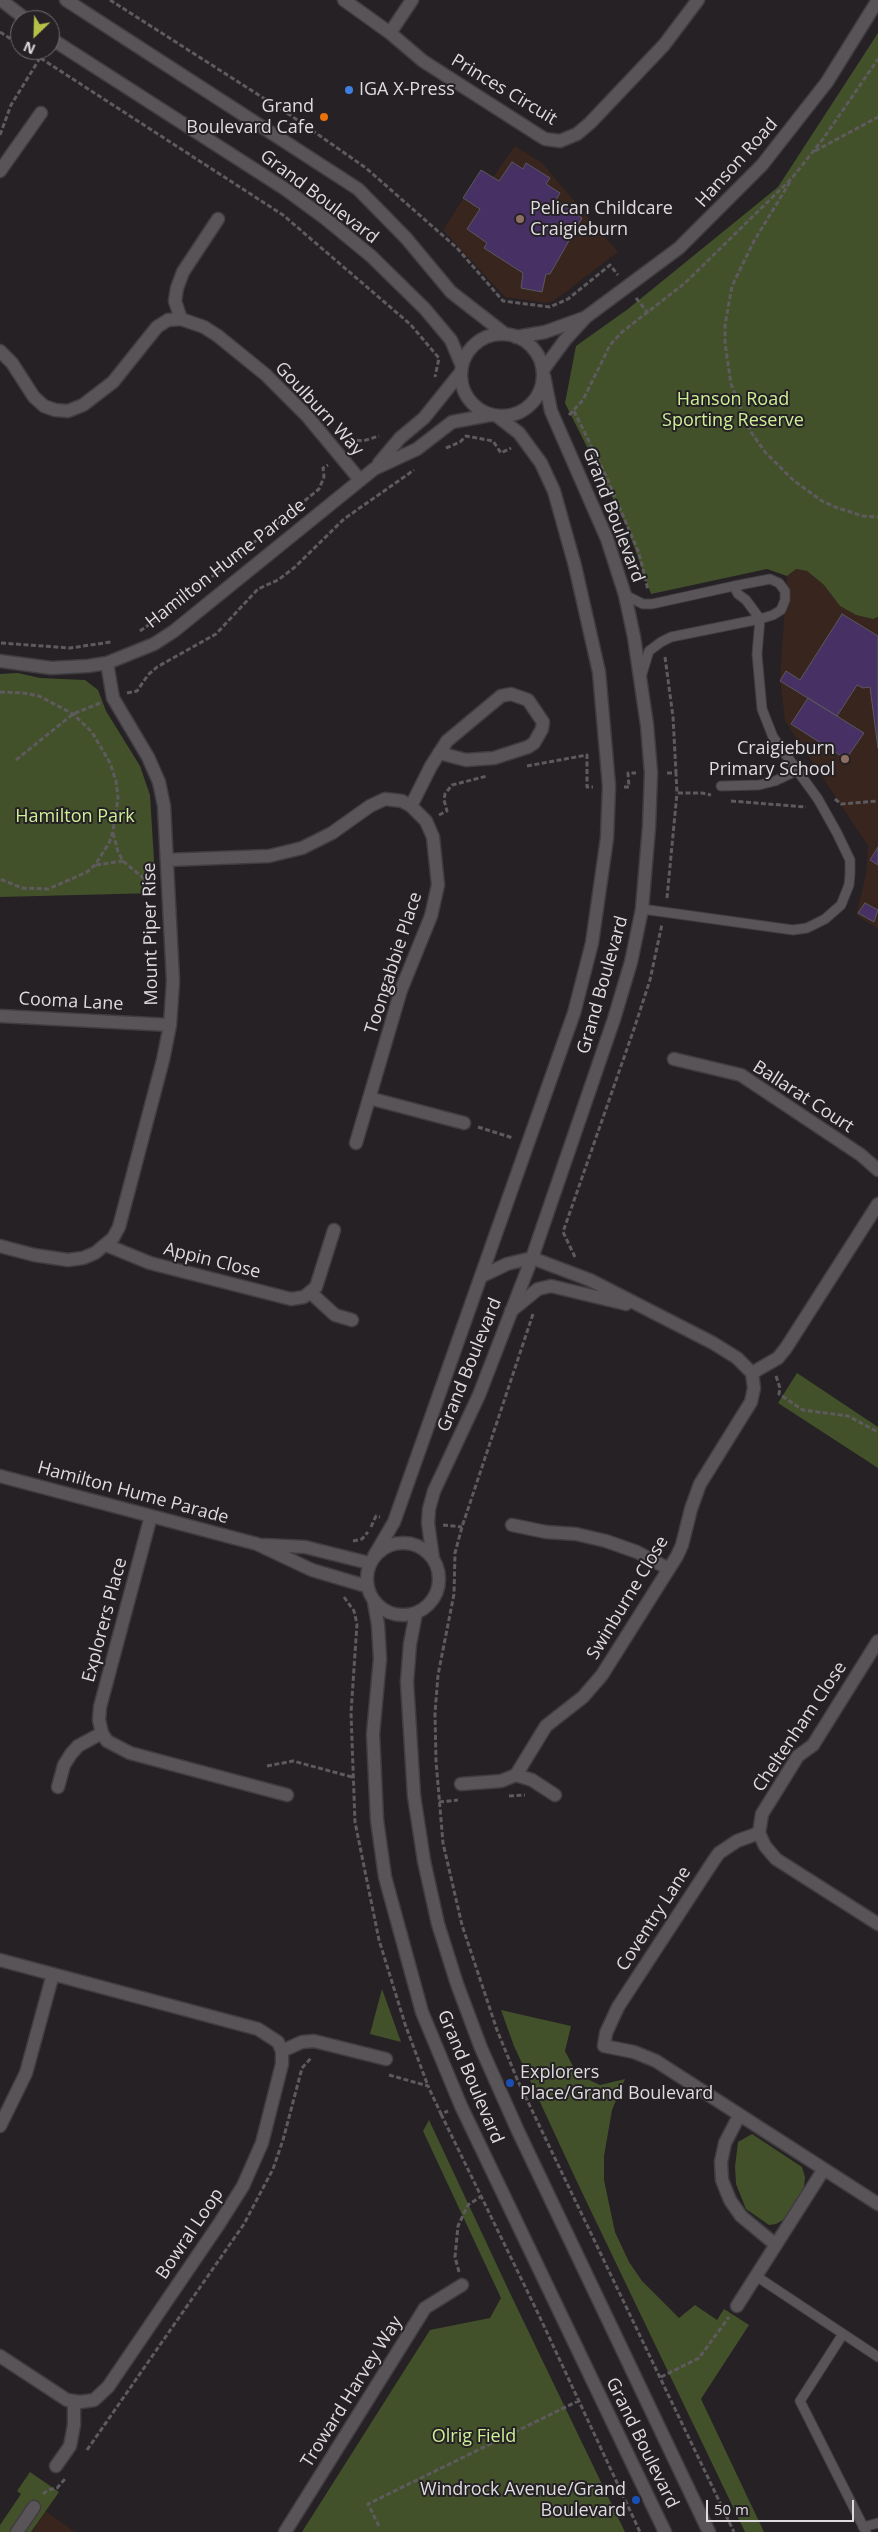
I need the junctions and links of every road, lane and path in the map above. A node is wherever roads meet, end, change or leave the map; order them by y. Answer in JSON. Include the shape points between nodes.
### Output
{"nodes":[{"id":1,"x":1,"y":0,"type":"edge"},
{"id":2,"x":66,"y":0,"type":"edge"},
{"id":3,"x":110,"y":0,"type":"edge"},
{"id":4,"x":344,"y":0,"type":"edge"},
{"id":5,"x":412,"y":0,"type":"edge"},
{"id":6,"x":698,"y":0,"type":"edge"},
{"id":7,"x":878,"y":0,"type":"edge"},
{"id":8,"x":14,"y":10,"type":"edge"},
{"id":9,"x":390,"y":33,"type":"junction"},
{"id":10,"x":60,"y":44,"type":"edge"},
{"id":11,"x":878,"y":59,"type":"edge"},
{"id":12,"x":39,"y":60,"type":"edge"},
{"id":13,"x":43,"y":60,"type":"edge"},
{"id":14,"x":41,"y":112,"type":"dead end"},
{"id":15,"x":878,"y":117,"type":"edge"},
{"id":16,"x":0,"y":135,"type":"edge"},
{"id":17,"x":812,"y":153,"type":"junction"},
{"id":18,"x":0,"y":171,"type":"edge"},
{"id":19,"x":792,"y":178,"type":"junction"},
{"id":20,"x":218,"y":219,"type":"dead end"},
{"id":21,"x":628,"y":288,"type":"junction"},
{"id":22,"x":648,"y":313,"type":"junction"},
{"id":23,"x":586,"y":317,"type":"junction"},
{"id":24,"x":181,"y":319,"type":"junction"},
{"id":25,"x":511,"y":335,"type":"junction"},
{"id":26,"x":0,"y":351,"type":"edge"},
{"id":27,"x":462,"y":369,"type":"junction"},
{"id":28,"x":543,"y":373,"type":"junction"},
{"id":29,"x":438,"y":402,"type":"junction"},
{"id":30,"x":494,"y":415,"type":"junction"},
{"id":31,"x":557,"y":423,"type":"junction"},
{"id":32,"x":387,"y":431,"type":"dead end"},
{"id":33,"x":445,"y":449,"type":"dead end"},
{"id":34,"x":501,"y":453,"type":"dead end"},
{"id":35,"x":339,"y":456,"type":"junction"},
{"id":36,"x":416,"y":468,"type":"dead end"},
{"id":37,"x":374,"y":469,"type":"junction"},
{"id":38,"x":360,"y":480,"type":"junction"},
{"id":39,"x":878,"y":517,"type":"edge"},
{"id":40,"x":734,"y":586,"type":"junction"},
{"id":41,"x":625,"y":595,"type":"junction"},
{"id":42,"x":760,"y":619,"type":"junction"},
{"id":43,"x":138,"y":632,"type":"dead end"},
{"id":44,"x":118,"y":640,"type":"dead end"},
{"id":45,"x":0,"y":643,"type":"edge"},
{"id":46,"x":0,"y":662,"type":"edge"},
{"id":47,"x":108,"y":663,"type":"junction"},
{"id":48,"x":641,"y":677,"type":"junction"},
{"id":49,"x":0,"y":692,"type":"edge"},
{"id":50,"x":113,"y":698,"type":"junction"},
{"id":51,"x":73,"y":714,"type":"junction"},
{"id":52,"x":439,"y":753,"type":"junction"},
{"id":53,"x":16,"y":760,"type":"dead end"},
{"id":54,"x":796,"y":770,"type":"junction"},
{"id":55,"x":721,"y":786,"type":"dead end"},
{"id":56,"x":411,"y":806,"type":"junction"},
{"id":57,"x":113,"y":831,"type":"junction"},
{"id":58,"x":167,"y":860,"type":"junction"},
{"id":59,"x":122,"y":862,"type":"junction"},
{"id":60,"x":95,"y":865,"type":"junction"},
{"id":61,"x":0,"y":879,"type":"edge"},
{"id":62,"x":168,"y":891,"type":"junction"},
{"id":63,"x":642,"y":909,"type":"junction"},
{"id":64,"x":0,"y":1016,"type":"edge"},
{"id":65,"x":170,"y":1025,"type":"junction"},
{"id":66,"x":674,"y":1059,"type":"dead end"},
{"id":67,"x":370,"y":1098,"type":"junction"},
{"id":68,"x":464,"y":1123,"type":"joint"},
{"id":69,"x":356,"y":1142,"type":"dead end"},
{"id":70,"x":528,"y":1142,"type":"junction"},
{"id":71,"x":878,"y":1170,"type":"edge"},
{"id":72,"x":878,"y":1204,"type":"edge"},
{"id":73,"x":334,"y":1230,"type":"dead end"},
{"id":74,"x":106,"y":1245,"type":"junction"},
{"id":75,"x":0,"y":1246,"type":"edge"},
{"id":76,"x":532,"y":1258,"type":"junction"},
{"id":77,"x":482,"y":1276,"type":"junction"},
{"id":78,"x":311,"y":1293,"type":"junction"},
{"id":79,"x":536,"y":1306,"type":"dead end"},
{"id":80,"x":641,"y":1307,"type":"junction"},
{"id":81,"x":511,"y":1311,"type":"junction"},
{"id":82,"x":352,"y":1320,"type":"dead end"},
{"id":83,"x":768,"y":1365,"type":"junction"},
{"id":84,"x":752,"y":1373,"type":"junction"},
{"id":85,"x":878,"y":1432,"type":"edge"},
{"id":86,"x":0,"y":1476,"type":"edge"},
{"id":87,"x":151,"y":1516,"type":"junction"},
{"id":88,"x":512,"y":1525,"type":"dead end"},
{"id":89,"x":256,"y":1544,"type":"junction"},
{"id":90,"x":372,"y":1559,"type":"junction"},
{"id":91,"x":433,"y":1559,"type":"junction"},
{"id":92,"x":669,"y":1569,"type":"junction"},
{"id":93,"x":366,"y":1586,"type":"junction"},
{"id":94,"x":374,"y":1602,"type":"junction"},
{"id":95,"x":416,"y":1613,"type":"junction"},
{"id":96,"x":878,"y":1641,"type":"edge"},
{"id":97,"x":102,"y":1733,"type":"junction"},
{"id":98,"x":267,"y":1766,"type":"dead end"},
{"id":99,"x":516,"y":1775,"type":"junction"},
{"id":100,"x":352,"y":1777,"type":"dead end"},
{"id":101,"x":461,"y":1784,"type":"dead end"},
{"id":102,"x":58,"y":1787,"type":"dead end"},
{"id":103,"x":287,"y":1795,"type":"dead end"},
{"id":104,"x":555,"y":1795,"type":"dead end"},
{"id":105,"x":759,"y":1833,"type":"junction"},
{"id":106,"x":878,"y":1924,"type":"edge"},
{"id":107,"x":0,"y":1960,"type":"edge"},
{"id":108,"x":53,"y":1974,"type":"junction"},
{"id":109,"x":282,"y":2051,"type":"junction"},
{"id":110,"x":386,"y":2058,"type":"dead end"},
{"id":111,"x":383,"y":2073,"type":"dead end"},
{"id":112,"x":461,"y":2106,"type":"junction"},
{"id":113,"x":441,"y":2114,"type":"junction"},
{"id":114,"x":739,"y":2116,"type":"junction"},
{"id":115,"x":0,"y":2126,"type":"edge"},
{"id":116,"x":824,"y":2169,"type":"junction"},
{"id":117,"x":480,"y":2197,"type":"junction"},
{"id":118,"x":878,"y":2204,"type":"edge"},
{"id":119,"x":776,"y":2245,"type":"junction"},
{"id":120,"x":756,"y":2276,"type":"junction"},
{"id":121,"x":462,"y":2285,"type":"joint"},
{"id":122,"x":737,"y":2306,"type":"joint"},
{"id":123,"x":843,"y":2334,"type":"junction"},
{"id":124,"x":0,"y":2356,"type":"edge"},
{"id":125,"x":878,"y":2357,"type":"edge"},
{"id":126,"x":662,"y":2377,"type":"junction"},
{"id":127,"x":578,"y":2401,"type":"junction"},
{"id":128,"x":74,"y":2402,"type":"junction"},
{"id":129,"x":56,"y":2466,"type":"dead end"},
{"id":130,"x":34,"y":2507,"type":"dead end"},
{"id":131,"x":878,"y":2523,"type":"edge"},
{"id":132,"x":379,"y":2526,"type":"dead end"},
{"id":133,"x":865,"y":2529,"type":"edge"},
{"id":134,"x":17,"y":2532,"type":"edge"},
{"id":135,"x":285,"y":2532,"type":"edge"},
{"id":136,"x":640,"y":2532,"type":"edge"},
{"id":137,"x":665,"y":2532,"type":"edge"},
{"id":138,"x":709,"y":2532,"type":"edge"},
{"id":139,"x":734,"y":2532,"type":"edge"}],
"edges":[{"from":1,"to":8,"type":"street"},
{"from":2,"to":25,"type":"street","name":"Grand Boulevard","via":[[358,189],[406,238],[451,292]]},
{"from":3,"to":21,"type":"path","via":[[290,115],[366,168],[457,248],[503,301],[550,307],[568,299],[610,266]]},
{"from":4,"to":9,"type":"street","name":"Princes Circuit"},
{"from":5,"to":9,"type":"street"},
{"from":6,"to":9,"type":"street","name":"Princes Circuit","via":[[664,45],[590,123],[577,134],[560,141],[545,139],[516,121],[423,61]]},
{"from":7,"to":21,"type":"street","name":"Hanson Road","via":[[827,82],[762,165],[679,248]]},
{"from":10,"to":27,"type":"street","name":"Grand Boulevard","via":[[285,189],[326,219],[425,309],[450,340]]},
{"from":11,"to":17,"type":"path"},
{"from":12,"to":16,"type":"path","via":[[11,105]]},
{"from":13,"to":29,"type":"path","via":[[284,215],[402,316],[439,358],[434,387],[427,393]]},
{"from":14,"to":18,"type":"street"},
{"from":15,"to":17,"type":"path"},
{"from":17,"to":19,"type":"path"},
{"from":19,"to":22,"type":"path","via":[[712,259]]},
{"from":19,"to":39,"type":"path","via":[[754,241],[732,286],[725,324],[731,384],[751,432],[765,452],[793,480],[836,507],[863,516]]},
{"from":20,"to":24,"type":"street","via":[[183,272],[177,288],[175,301]]},
{"from":21,"to":22,"type":"path"},
{"from":21,"to":23,"type":"street","name":"Hanson Road"},
{"from":22,"to":31,"type":"path","via":[[610,345],[583,400],[573,413]]},
{"from":23,"to":25,"type":"street","name":"Hanson Road","via":[[545,332]]},
{"from":23,"to":28,"type":"street","name":"Hanson Road","via":[[565,340]]},
{"from":24,"to":26,"type":"street","via":[[168,320],[157,327],[113,382],[83,405],[68,411],[44,406]]},
{"from":24,"to":35,"type":"street","name":"Goulburn Way","via":[[218,336],[266,375],[307,416]]},
{"from":25,"to":27,"type":"street","via":[[493,335],[473,346]]},
{"from":25,"to":28,"type":"street","via":[[534,349]]},
{"from":27,"to":29,"type":"street","name":"Hamilton Hume Parade"},
{"from":27,"to":30,"type":"street","via":[[462,386],[468,398],[478,408]]},
{"from":28,"to":30,"type":"street","via":[[541,390],[534,402],[510,416]]},
{"from":28,"to":31,"type":"street","name":"Grand Boulevard"},
{"from":29,"to":37,"type":"street","name":"Hamilton Hume Parade","via":[[400,438]]},
{"from":30,"to":37,"type":"street","name":"Hamilton Hume Parade","via":[[452,422],[417,449]]},
{"from":30,"to":70,"type":"street","name":"Grand Boulevard","via":[[519,433],[541,464],[564,524],[599,672],[609,786],[607,838],[592,943],[574,1013]]},
{"from":31,"to":41,"type":"street","name":"Grand Boulevard","via":[[606,539]]},
{"from":32,"to":35,"type":"path","via":[[373,440],[355,440]]},
{"from":33,"to":34,"type":"path","via":[[466,436],[493,441]]},
{"from":35,"to":38,"type":"street","name":"Goulburn Way"},
{"from":35,"to":43,"type":"path","via":[[323,468],[324,477],[319,489],[181,602]]},
{"from":36,"to":50,"type":"path","via":[[344,519],[295,567],[258,589],[216,634],[157,667],[137,691]]},
{"from":37,"to":38,"type":"street","name":"Hamilton Hume Parade"},
{"from":38,"to":47,"type":"street","name":"Hamilton Hume Parade","via":[[174,632],[140,651]]},
{"from":40,"to":41,"type":"lane","via":[[652,604],[643,604]]},
{"from":40,"to":42,"type":"lane"},
{"from":40,"to":42,"type":"lane","via":[[764,579],[779,583],[785,591],[781,610]]},
{"from":41,"to":48,"type":"street","name":"Grand Boulevard"},
{"from":42,"to":48,"type":"lane","via":[[671,637],[654,645]]},
{"from":42,"to":54,"type":"lane","via":[[757,654],[762,709],[773,737]]},
{"from":44,"to":45,"type":"path","via":[[70,648]]},
{"from":46,"to":47,"type":"street","name":"Hamilton Hume Parade","via":[[51,668]]},
{"from":47,"to":50,"type":"street","name":"Mount Piper Rise"},
{"from":48,"to":63,"type":"street","name":"Grand Boulevard","via":[[651,773]]},
{"from":49,"to":51,"type":"path","via":[[39,696]]},
{"from":50,"to":51,"type":"path"},
{"from":50,"to":58,"type":"street","name":"Mount Piper Rise","via":[[159,782],[167,833]]},
{"from":51,"to":53,"type":"path"},
{"from":51,"to":57,"type":"path","via":[[92,732],[116,781],[118,798]]},
{"from":52,"to":52,"type":"street","via":[[455,732],[501,696],[511,694],[528,700],[543,722],[542,730],[528,747],[494,758],[466,760]]},
{"from":52,"to":56,"type":"street"},
{"from":54,"to":55,"type":"lane","via":[[775,781]]},
{"from":54,"to":63,"type":"lane","via":[[818,799],[850,860],[849,886],[841,905],[825,919],[807,928],[793,930]]},
{"from":56,"to":58,"type":"street","via":[[393,800],[377,801],[312,844],[269,856]]},
{"from":56,"to":67,"type":"street","name":"Toongabbie Place","via":[[426,821],[433,837],[438,885],[431,916],[401,990]]},
{"from":57,"to":59,"type":"path"},
{"from":57,"to":60,"type":"path"},
{"from":58,"to":62,"type":"street","name":"Mount Piper Rise"},
{"from":59,"to":60,"type":"path"},
{"from":59,"to":62,"type":"path","via":[[151,884]]},
{"from":60,"to":61,"type":"path","via":[[74,879],[48,889],[22,888]]},
{"from":62,"to":65,"type":"street","name":"Mount Piper Rise","via":[[173,981]]},
{"from":63,"to":76,"type":"street","name":"Grand Boulevard","via":[[614,1019]]},
{"from":64,"to":65,"type":"street","name":"Cooma Lane"},
{"from":65,"to":74,"type":"street","name":"Mount Piper Rise","via":[[164,1060],[119,1227]]},
{"from":66,"to":71,"type":"street","name":"Ballarat Court","via":[[741,1075],[861,1155]]},
{"from":67,"to":68,"type":"street"},
{"from":67,"to":69,"type":"street","name":"Toongabbie Place"},
{"from":68,"to":70,"type":"path"},
{"from":70,"to":77,"type":"street","name":"Grand Boulevard"},
{"from":72,"to":83,"type":"street","via":[[786,1348]]},
{"from":73,"to":78,"type":"street","via":[[320,1280]]},
{"from":74,"to":75,"type":"street","name":"Mount Piper Rise","via":[[83,1258],[68,1260]]},
{"from":74,"to":78,"type":"street","name":"Appin Close","via":[[150,1263],[291,1299]]},
{"from":76,"to":77,"type":"street","via":[[507,1264]]},
{"from":76,"to":80,"type":"street","via":[[590,1280]]},
{"from":76,"to":81,"type":"street","name":"Grand Boulevard"},
{"from":77,"to":90,"type":"street","name":"Grand Boulevard","via":[[394,1522]]},
{"from":78,"to":82,"type":"street","via":[[335,1314]]},
{"from":79,"to":126,"type":"path","via":[[455,1553],[454,1594],[438,1676],[435,1714],[443,1844],[462,1925],[497,2030],[554,2156]]},
{"from":80,"to":81,"type":"street","via":[[551,1286],[538,1289]]},
{"from":80,"to":84,"type":"street","via":[[713,1343],[737,1358]]},
{"from":81,"to":91,"type":"street","name":"Grand Boulevard","via":[[479,1395],[434,1491],[428,1523]]},
{"from":83,"to":84,"type":"street"},
{"from":83,"to":85,"type":"path","via":[[778,1379],[779,1394],[794,1405],[813,1413],[839,1414],[857,1419]]},
{"from":84,"to":92,"type":"street","name":"Swinburne Close","via":[[754,1388],[751,1402],[700,1484],[682,1545]]},
{"from":86,"to":87,"type":"street","name":"Hamilton Hume Parade"},
{"from":87,"to":89,"type":"street","name":"Hamilton Hume Parade"},
{"from":87,"to":97,"type":"street","name":"Explorers Place","via":[[100,1707]]},
{"from":88,"to":92,"type":"street","via":[[606,1541],[637,1552]]},
{"from":89,"to":90,"type":"street","name":"Hamilton Hume Parade","via":[[305,1547]]},
{"from":89,"to":93,"type":"street","name":"Hamilton Hume Parade","via":[[312,1570]]},
{"from":90,"to":91,"type":"street","via":[[393,1544],[404,1542],[416,1545]]},
{"from":90,"to":93,"type":"street"},
{"from":91,"to":95,"type":"street","via":[[439,1580],[438,1590],[426,1608]]},
{"from":92,"to":99,"type":"street","name":"Swinburne Close","via":[[602,1675],[583,1697],[546,1726]]},
{"from":93,"to":94,"type":"street"},
{"from":94,"to":95,"type":"street","via":[[393,1615]]},
{"from":94,"to":112,"type":"street","name":"Grand Boulevard","via":[[380,1659],[373,1772],[385,1878],[422,2012]]},
{"from":95,"to":138,"type":"street","name":"Grand Boulevard","via":[[407,1682],[414,1796],[438,1924],[457,1984],[518,2131]]},
{"from":96,"to":105,"type":"street","name":"Cheltenham Close","via":[[813,1745],[798,1756],[762,1814]]},
{"from":97,"to":102,"type":"street","via":[[78,1746],[71,1754]]},
{"from":97,"to":103,"type":"street","via":[[107,1741],[130,1753]]},
{"from":98,"to":100,"type":"path","via":[[293,1761]]},
{"from":99,"to":101,"type":"street","via":[[501,1781]]},
{"from":99,"to":104,"type":"street","via":[[532,1780]]},
{"from":105,"to":106,"type":"street","via":[[776,1859]]},
{"from":105,"to":114,"type":"street","name":"Coventry Lane","via":[[737,1841],[719,1853],[618,2007],[606,2033],[604,2046],[634,2052],[656,2061]]},
{"from":107,"to":108,"type":"street"},
{"from":108,"to":109,"type":"street","via":[[258,2030],[278,2042]]},
{"from":108,"to":115,"type":"street","via":[[26,2073]]},
{"from":109,"to":110,"type":"street","via":[[302,2042],[314,2041]]},
{"from":109,"to":128,"type":"street","name":"Bowral Loop","via":[[281,2078],[276,2097],[262,2143],[243,2186],[108,2387],[94,2400]]},
{"from":111,"to":113,"type":"path","via":[[428,2086]]},
{"from":112,"to":113,"type":"path"},
{"from":112,"to":137,"type":"street","name":"Grand Boulevard"},
{"from":113,"to":117,"type":"path"},
{"from":114,"to":116,"type":"street"},
{"from":114,"to":119,"type":"street","via":[[725,2143],[720,2162],[722,2180],[741,2216]]},
{"from":116,"to":118,"type":"street"},
{"from":116,"to":119,"type":"street"},
{"from":117,"to":121,"type":"path","via":[[468,2205],[458,2226],[455,2257]]},
{"from":117,"to":127,"type":"path"},
{"from":119,"to":120,"type":"street"},
{"from":120,"to":122,"type":"street"},
{"from":120,"to":123,"type":"lane"},
{"from":121,"to":135,"type":"street","name":"Troward Harvey Way","via":[[425,2308]]},
{"from":122,"to":126,"type":"path","via":[[699,2358]]},
{"from":123,"to":125,"type":"lane"},
{"from":123,"to":133,"type":"lane","via":[[800,2401]]},
{"from":124,"to":128,"type":"street","via":[[55,2394]]},
{"from":126,"to":139,"type":"path"},
{"from":127,"to":132,"type":"path","via":[[368,2504]]},
{"from":127,"to":136,"type":"path"},
{"from":128,"to":129,"type":"street","via":[[70,2446]]},
{"from":130,"to":134,"type":"street"},
{"from":131,"to":133,"type":"lane"}]}
